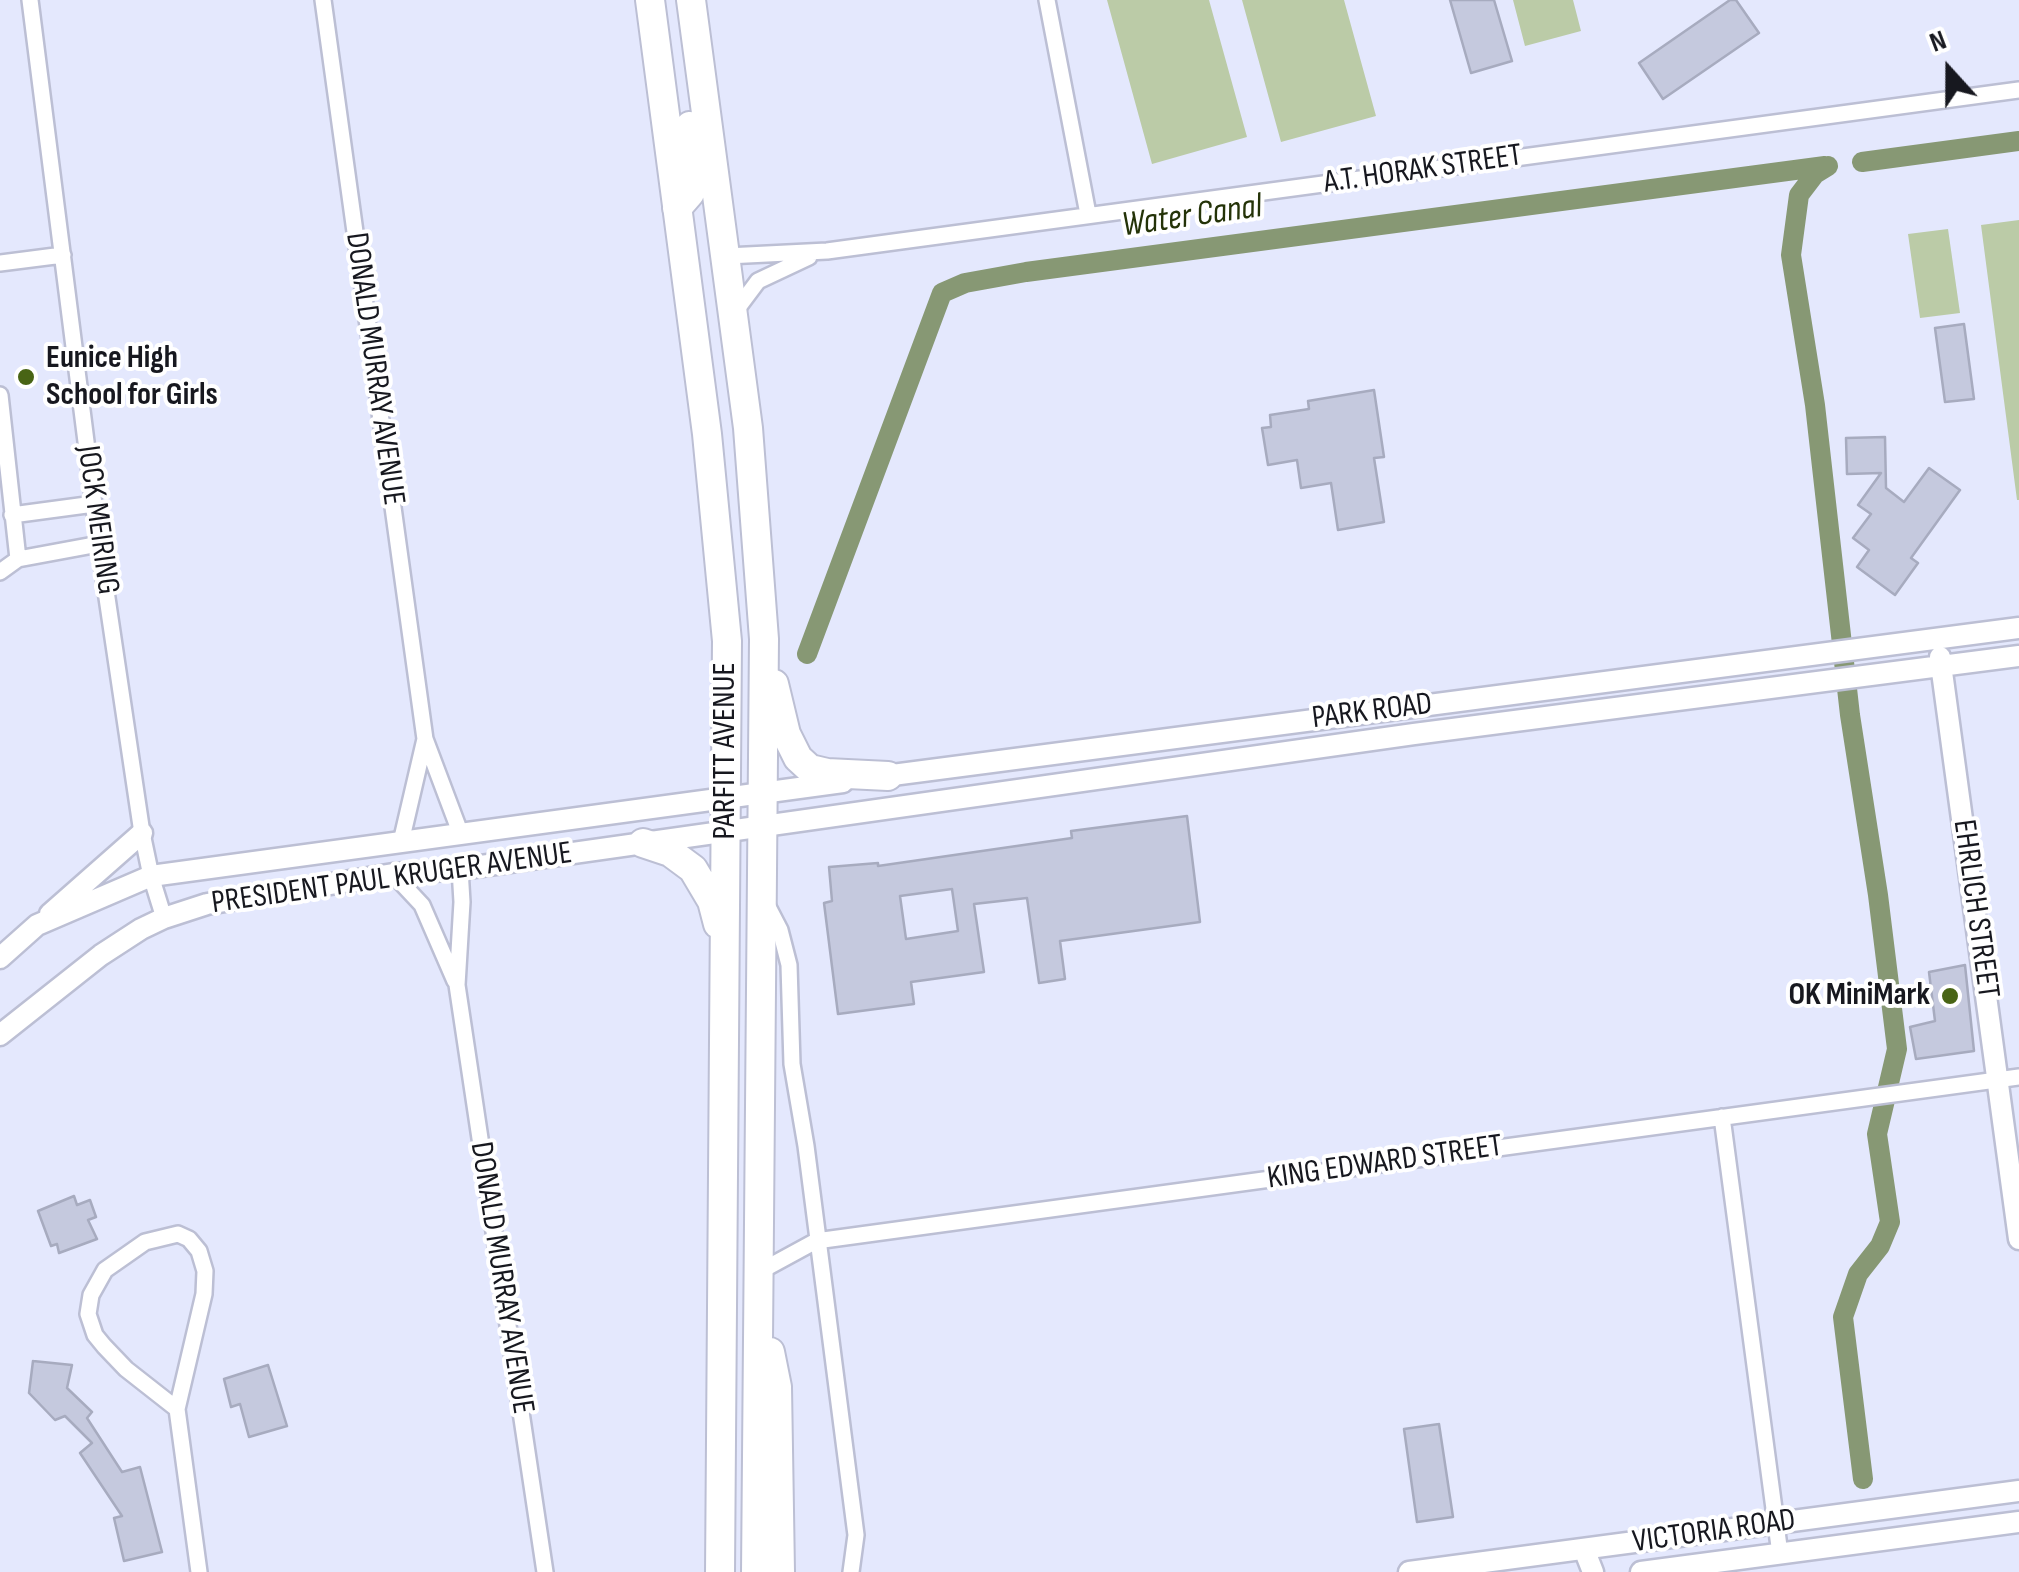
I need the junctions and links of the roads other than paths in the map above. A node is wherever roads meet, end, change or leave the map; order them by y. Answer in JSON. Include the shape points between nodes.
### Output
{"nodes":[{"id":1,"x":30,"y":0,"type":"edge"},
{"id":2,"x":323,"y":0,"type":"edge"},
{"id":3,"x":650,"y":0,"type":"edge"},
{"id":4,"x":691,"y":0,"type":"edge"},
{"id":5,"x":1048,"y":0,"type":"edge"},
{"id":6,"x":696,"y":32,"type":"junction"},
{"id":7,"x":2019,"y":90,"type":"edge"},
{"id":8,"x":677,"y":208,"type":"junction"},
{"id":9,"x":1088,"y":214,"type":"junction"},
{"id":10,"x":827,"y":251,"type":"junction"},
{"id":11,"x":63,"y":255,"type":"junction"},
{"id":12,"x":727,"y":256,"type":"junction"},
{"id":13,"x":0,"y":263,"type":"edge"},
{"id":14,"x":734,"y":313,"type":"junction"},
{"id":15,"x":0,"y":395,"type":"edge"},
{"id":16,"x":715,"y":502,"type":"junction"},
{"id":17,"x":94,"y":504,"type":"junction"},
{"id":18,"x":12,"y":515,"type":"junction"},
{"id":19,"x":98,"y":544,"type":"junction"},
{"id":20,"x":18,"y":559,"type":"junction"},
{"id":21,"x":0,"y":572,"type":"edge"},
{"id":22,"x":2019,"y":628,"type":"edge"},
{"id":23,"x":1938,"y":638,"type":"junction"},
{"id":24,"x":764,"y":639,"type":"junction"},
{"id":25,"x":2019,"y":656,"type":"edge"},
{"id":26,"x":1941,"y":666,"type":"junction"},
{"id":27,"x":425,"y":739,"type":"junction"},
{"id":28,"x":888,"y":776,"type":"junction"},
{"id":29,"x":763,"y":791,"type":"junction"},
{"id":30,"x":726,"y":797,"type":"junction"},
{"id":31,"x":762,"y":825,"type":"junction"},
{"id":32,"x":460,"y":832,"type":"junction"},
{"id":33,"x":726,"y":832,"type":"junction"},
{"id":34,"x":142,"y":833,"type":"junction"},
{"id":35,"x":401,"y":842,"type":"junction"},
{"id":36,"x":643,"y":843,"type":"junction"},
{"id":37,"x":460,"y":869,"type":"junction"},
{"id":38,"x":393,"y":874,"type":"junction"},
{"id":39,"x":151,"y":876,"type":"junction"},
{"id":40,"x":762,"y":895,"type":"junction"},
{"id":41,"x":164,"y":918,"type":"junction"},
{"id":42,"x":37,"y":925,"type":"junction"},
{"id":43,"x":725,"y":950,"type":"junction"},
{"id":44,"x":0,"y":958,"type":"edge"},
{"id":45,"x":457,"y":985,"type":"junction"},
{"id":46,"x":0,"y":1034,"type":"edge"},
{"id":47,"x":2009,"y":1078,"type":"edge"},
{"id":48,"x":1722,"y":1117,"type":"junction"},
{"id":49,"x":2019,"y":1239,"type":"edge"},
{"id":50,"x":816,"y":1240,"type":"junction"},
{"id":51,"x":759,"y":1272,"type":"junction"},
{"id":52,"x":758,"y":1334,"type":"junction"},
{"id":53,"x":177,"y":1409,"type":"junction"},
{"id":54,"x":2019,"y":1491,"type":"edge"},
{"id":55,"x":2019,"y":1522,"type":"edge"},
{"id":56,"x":1776,"y":1524,"type":"junction"},
{"id":57,"x":1584,"y":1549,"type":"junction"},
{"id":58,"x":1780,"y":1554,"type":"junction"},
{"id":59,"x":199,"y":1572,"type":"edge"},
{"id":60,"x":545,"y":1572,"type":"edge"},
{"id":61,"x":720,"y":1572,"type":"edge"},
{"id":62,"x":756,"y":1572,"type":"edge"},
{"id":63,"x":780,"y":1572,"type":"edge"},
{"id":64,"x":851,"y":1572,"type":"edge"},
{"id":65,"x":1416,"y":1572,"type":"edge"},
{"id":66,"x":1592,"y":1572,"type":"edge"},
{"id":67,"x":1641,"y":1572,"type":"edge"}],
"edges":[{"from":1,"to":11,"type":"street","name":"JOCK MEIRING"},
{"from":2,"to":27,"type":"street","name":"DONALD MURRAY AVENUE"},
{"from":3,"to":8,"type":"highway","name":"PARFITT AVENUE"},
{"from":4,"to":6,"type":"highway","name":"PARFITT AVENUE"},
{"from":5,"to":9,"type":"street"},
{"from":6,"to":8,"type":"highway","via":[[683,80],[695,176]]},
{"from":6,"to":12,"type":"highway","name":"PARFITT AVENUE"},
{"from":7,"to":9,"type":"street","name":"A.T. HORAK STREET"},
{"from":8,"to":16,"type":"highway","name":"PARFITT AVENUE"},
{"from":9,"to":10,"type":"street","name":"A.T. HORAK STREET"},
{"from":10,"to":12,"type":"street","name":"A.T. HORAK STREET"},
{"from":10,"to":14,"type":"street","name":"A.T. HORAK STREET","via":[[758,281]]},
{"from":11,"to":13,"type":"street"},
{"from":11,"to":17,"type":"street","name":"JOCK MEIRING"},
{"from":12,"to":14,"type":"highway","name":"PARFITT AVENUE"},
{"from":12,"to":16,"type":"highway","via":[[708,295],[727,459]]},
{"from":14,"to":24,"type":"highway","name":"PARFITT AVENUE"},
{"from":15,"to":18,"type":"street"},
{"from":16,"to":30,"type":"highway","name":"PARFITT AVENUE","via":[[727,641]]},
{"from":17,"to":18,"type":"street"},
{"from":17,"to":19,"type":"street","name":"JOCK MEIRING"},
{"from":18,"to":20,"type":"street"},
{"from":19,"to":20,"type":"street"},
{"from":19,"to":34,"type":"street","name":"JOCK MEIRING"},
{"from":20,"to":21,"type":"street"},
{"from":22,"to":23,"type":"street","name":"PARK ROAD"},
{"from":23,"to":26,"type":"street","name":"EHRLICH STREET"},
{"from":23,"to":28,"type":"street","name":"PARK ROAD"},
{"from":24,"to":28,"type":"highway","via":[[798,758],[827,773]]},
{"from":24,"to":29,"type":"highway","name":"PARFITT AVENUE"},
{"from":25,"to":26,"type":"street","name":"PARK ROAD"},
{"from":26,"to":31,"type":"street","name":"PARK ROAD"},
{"from":26,"to":47,"type":"street","name":"EHRLICH STREET"},
{"from":27,"to":32,"type":"street","name":"DONALD MURRAY AVENUE"},
{"from":27,"to":35,"type":"street","name":"DONALD MURRAY AVENUE"},
{"from":28,"to":29,"type":"street","name":"PARK ROAD"},
{"from":29,"to":30,"type":"street","name":"PARK ROAD"},
{"from":29,"to":31,"type":"highway","name":"PARFITT AVENUE"},
{"from":30,"to":32,"type":"street","name":"PRESIDENT PAUL KRUGER AVENUE"},
{"from":30,"to":33,"type":"highway","name":"PARFITT AVENUE"},
{"from":31,"to":33,"type":"street","name":"PRESIDENT PAUL KRUGER AVENUE"},
{"from":31,"to":40,"type":"highway","name":"PARFITT AVENUE"},
{"from":32,"to":35,"type":"street","name":"PRESIDENT PAUL KRUGER AVENUE"},
{"from":33,"to":36,"type":"street","name":"PRESIDENT PAUL KRUGER AVENUE"},
{"from":33,"to":43,"type":"highway","name":"PARFITT AVENUE"},
{"from":34,"to":39,"type":"street","name":"JOCK MEIRING"},
{"from":34,"to":42,"type":"street"},
{"from":35,"to":39,"type":"street","name":"PRESIDENT PAUL KRUGER AVENUE"},
{"from":36,"to":37,"type":"street","name":"PRESIDENT PAUL KRUGER AVENUE"},
{"from":36,"to":43,"type":"highway","via":[[693,869],[712,901]]},
{"from":37,"to":38,"type":"street","name":"PRESIDENT PAUL KRUGER AVENUE"},
{"from":37,"to":45,"type":"street","name":"DONALD MURRAY AVENUE"},
{"from":38,"to":41,"type":"street","name":"PRESIDENT PAUL KRUGER AVENUE","via":[[206,904]]},
{"from":38,"to":45,"type":"street","name":"DONALD MURRAY AVENUE","via":[[422,904]]},
{"from":39,"to":41,"type":"street","name":"JOCK MEIRING"},
{"from":39,"to":42,"type":"street","name":"PRESIDENT PAUL KRUGER AVENUE"},
{"from":40,"to":50,"type":"street","name":"PARFITT AVENUE","via":[[789,965],[792,1064]]},
{"from":40,"to":51,"type":"highway","name":"PARFITT AVENUE"},
{"from":41,"to":46,"type":"street","name":"PRESIDENT PAUL KRUGER AVENUE","via":[[100,955]]},
{"from":42,"to":44,"type":"street","name":"PRESIDENT PAUL KRUGER AVENUE"},
{"from":43,"to":61,"type":"highway","name":"PARFITT AVENUE"},
{"from":45,"to":60,"type":"street","name":"DONALD MURRAY AVENUE"},
{"from":47,"to":48,"type":"street","name":"KING EDWARD STREET"},
{"from":47,"to":49,"type":"street","name":"EHRLICH STREET"},
{"from":48,"to":50,"type":"street","name":"KING EDWARD STREET"},
{"from":48,"to":56,"type":"street"},
{"from":50,"to":51,"type":"street","name":"KING EDWARD STREET"},
{"from":50,"to":64,"type":"street","name":"PARFITT AVENUE","via":[[856,1534]]},
{"from":51,"to":52,"type":"highway","name":"PARFITT AVENUE"},
{"from":52,"to":62,"type":"highway","name":"PARFITT AVENUE"},
{"from":52,"to":63,"type":"highway","via":[[773,1356],[777,1387]]},
{"from":53,"to":53,"type":"street","via":[[94,1336],[88,1314],[104,1270],[145,1242],[178,1234],[199,1251],[205,1271]]},
{"from":53,"to":59,"type":"street"},
{"from":54,"to":56,"type":"street","name":"VICTORIA ROAD"},
{"from":55,"to":58,"type":"street","name":"VICTORIA ROAD"},
{"from":56,"to":57,"type":"street","name":"VICTORIA ROAD"},
{"from":56,"to":58,"type":"street"},
{"from":57,"to":65,"type":"street","name":"VICTORIA ROAD"},
{"from":57,"to":66,"type":"street"},
{"from":58,"to":67,"type":"street","name":"VICTORIA ROAD"}]}
